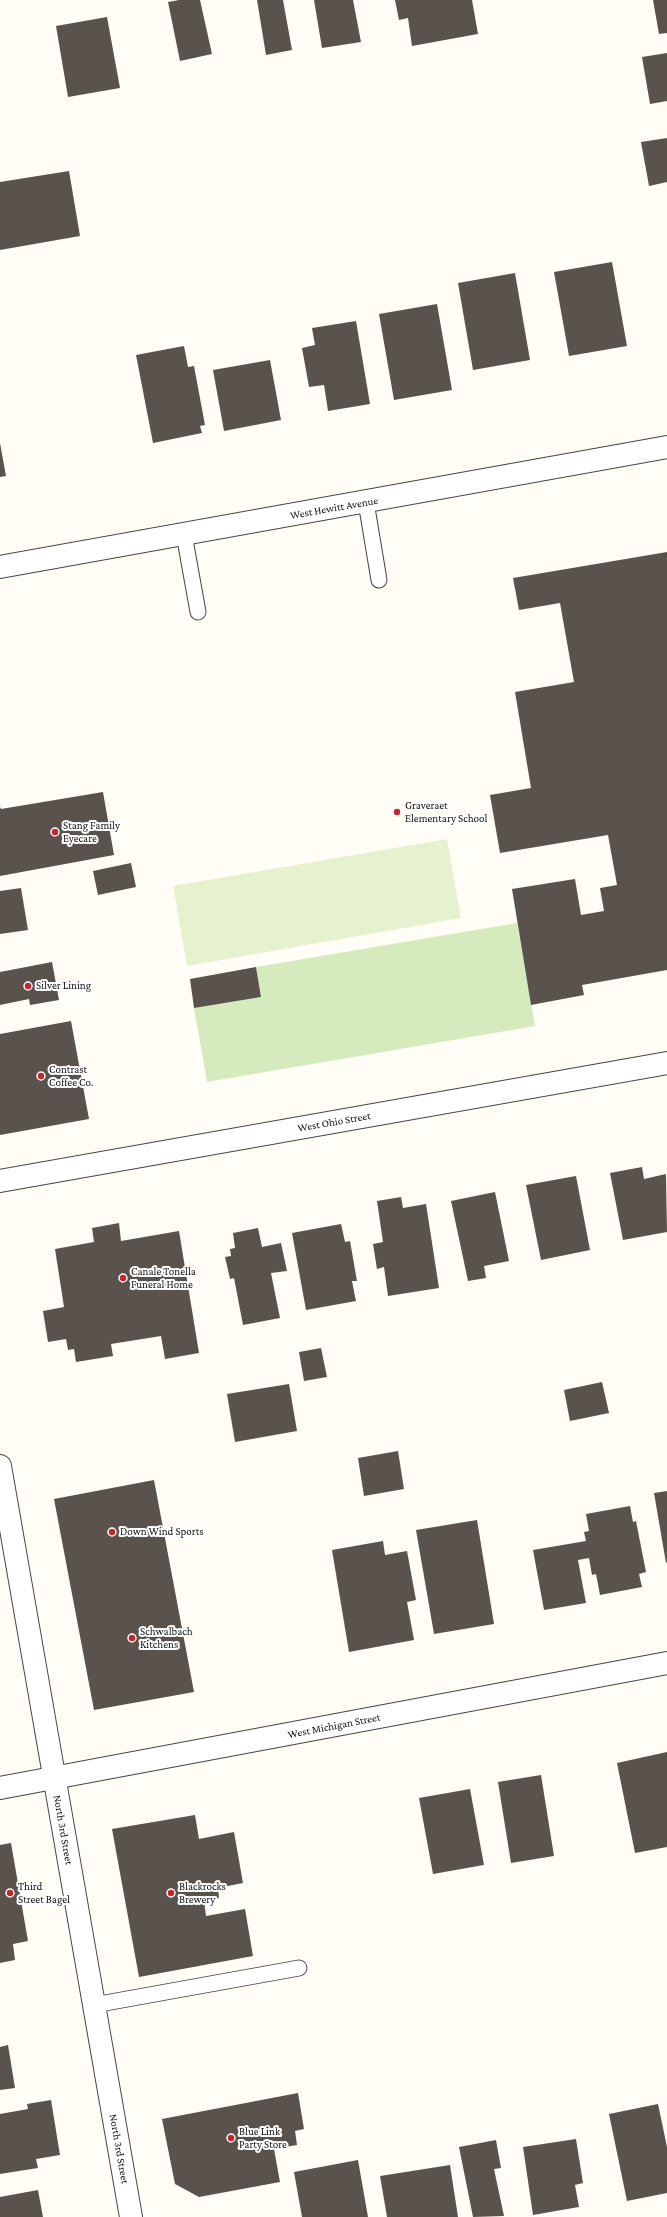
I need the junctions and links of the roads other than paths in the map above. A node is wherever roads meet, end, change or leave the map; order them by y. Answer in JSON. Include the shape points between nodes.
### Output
{"nodes":[{"id":1,"x":667,"y":447,"type":"edge"},
{"id":2,"x":366,"y":502,"type":"junction"},
{"id":3,"x":184,"y":534,"type":"junction"},
{"id":4,"x":0,"y":567,"type":"edge"},
{"id":5,"x":378,"y":580,"type":"dead end"},
{"id":6,"x":198,"y":612,"type":"dead end"},
{"id":7,"x":667,"y":1062,"type":"edge"},
{"id":8,"x":0,"y":1181,"type":"edge"},
{"id":9,"x":0,"y":1466,"type":"edge"},
{"id":10,"x":667,"y":1664,"type":"edge"},
{"id":11,"x":53,"y":1778,"type":"junction"},
{"id":12,"x":0,"y":1788,"type":"edge"},
{"id":13,"x":299,"y":1968,"type":"dead end"},
{"id":14,"x":94,"y":2005,"type":"junction"},
{"id":15,"x":131,"y":2217,"type":"edge"}],
"edges":[{"from":1,"to":2,"type":"street","name":"West Hewitt Avenue"},
{"from":2,"to":3,"type":"street","name":"West Hewitt Avenue"},
{"from":2,"to":5,"type":"lane"},
{"from":3,"to":4,"type":"street","name":"West Hewitt Avenue"},
{"from":3,"to":6,"type":"lane"},
{"from":7,"to":8,"type":"street","name":"West Ohio Street"},
{"from":9,"to":11,"type":"street","name":"North 3rd Street"},
{"from":10,"to":11,"type":"street","name":"West Michigan Street"},
{"from":11,"to":12,"type":"street","name":"West Michigan Street"},
{"from":11,"to":14,"type":"street","name":"North 3rd Street"},
{"from":13,"to":14,"type":"lane"},
{"from":14,"to":15,"type":"street","name":"North 3rd Street"}]}
